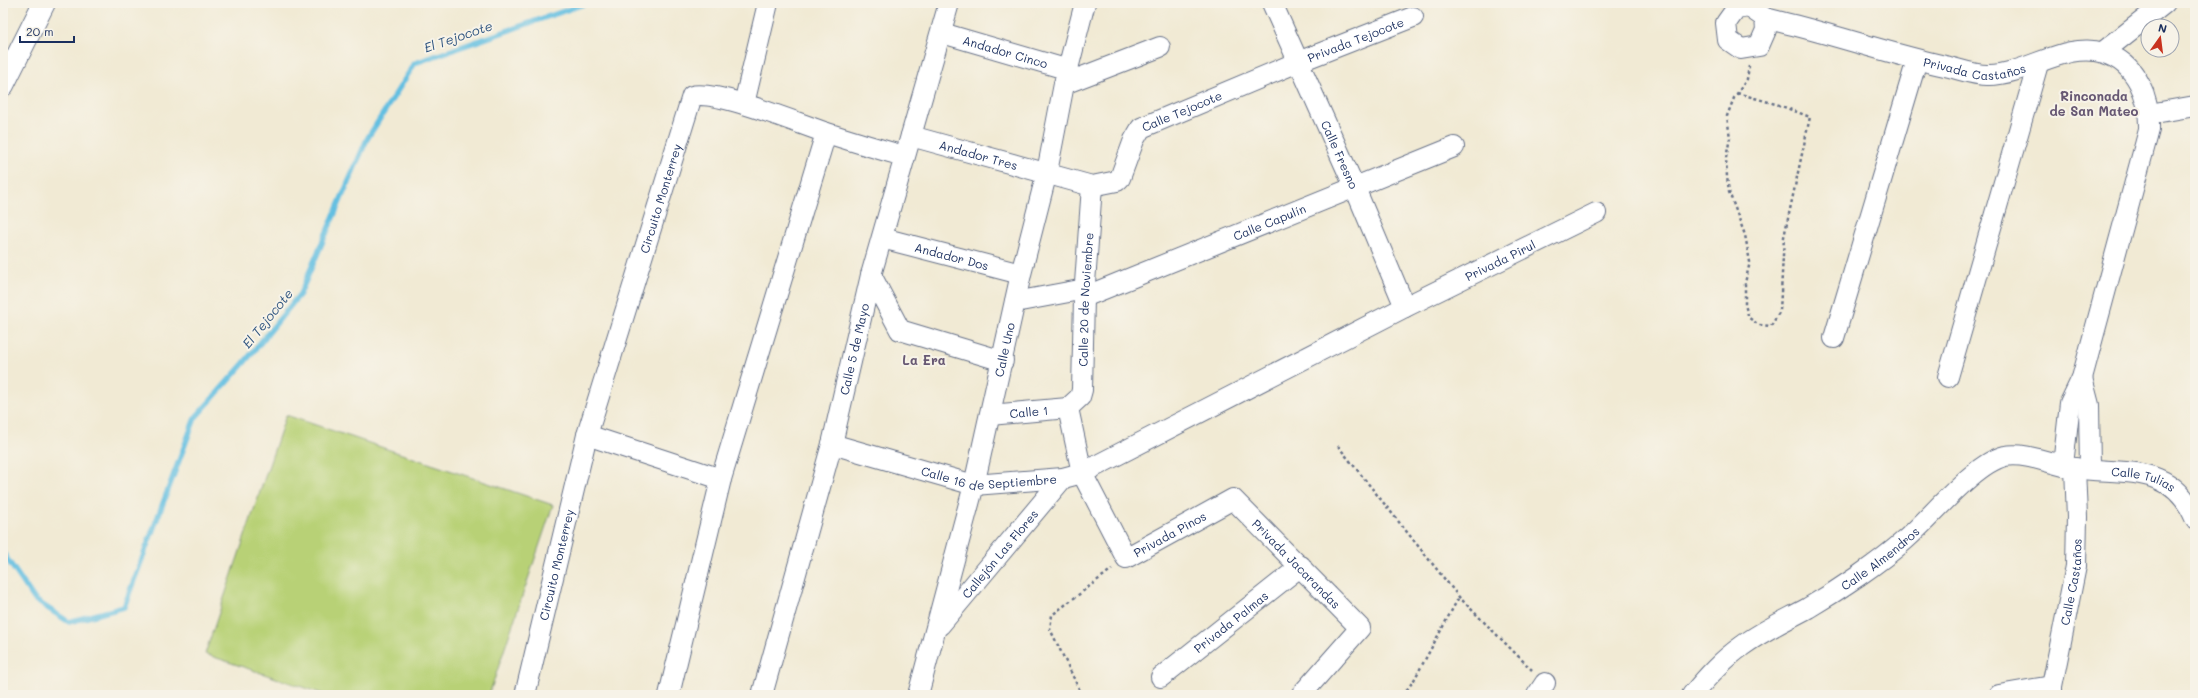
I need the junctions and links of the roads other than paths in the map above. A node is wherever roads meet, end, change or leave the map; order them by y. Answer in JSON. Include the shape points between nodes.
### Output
{"nodes":[{"id":1,"x":44,"y":3,"type":"edge"},
{"id":2,"x":768,"y":3,"type":"edge"},
{"id":3,"x":949,"y":3,"type":"edge"},
{"id":4,"x":1085,"y":3,"type":"edge"},
{"id":5,"x":1272,"y":3,"type":"edge"},
{"id":6,"x":2165,"y":3,"type":"edge"},
{"id":7,"x":1413,"y":17,"type":"dead end"},
{"id":8,"x":1766,"y":18,"type":"junction"},
{"id":9,"x":942,"y":33,"type":"junction"},
{"id":10,"x":1160,"y":47,"type":"dead end"},
{"id":11,"x":2103,"y":52,"type":"junction"},
{"id":12,"x":1917,"y":60,"type":"junction"},
{"id":13,"x":1298,"y":62,"type":"junction"},
{"id":14,"x":2038,"y":64,"type":"junction"},
{"id":15,"x":1067,"y":77,"type":"junction"},
{"id":16,"x":3,"y":85,"type":"edge"},
{"id":17,"x":744,"y":104,"type":"junction"},
{"id":18,"x":2195,"y":106,"type":"edge"},
{"id":19,"x":2149,"y":114,"type":"junction"},
{"id":20,"x":826,"y":133,"type":"junction"},
{"id":21,"x":911,"y":136,"type":"junction"},
{"id":22,"x":1454,"y":147,"type":"dead end"},
{"id":23,"x":904,"y":156,"type":"junction"},
{"id":24,"x":1047,"y":172,"type":"junction"},
{"id":25,"x":1092,"y":186,"type":"junction"},
{"id":26,"x":1355,"y":188,"type":"junction"},
{"id":27,"x":1596,"y":213,"type":"dead end"},
{"id":28,"x":882,"y":238,"type":"junction"},
{"id":29,"x":1022,"y":274,"type":"junction"},
{"id":30,"x":871,"y":275,"type":"junction"},
{"id":31,"x":1084,"y":293,"type":"junction"},
{"id":32,"x":1015,"y":302,"type":"junction"},
{"id":33,"x":1405,"y":307,"type":"junction"},
{"id":34,"x":1834,"y":338,"type":"dead end"},
{"id":35,"x":1003,"y":361,"type":"junction"},
{"id":36,"x":1948,"y":377,"type":"dead end"},
{"id":37,"x":2082,"y":378,"type":"junction"},
{"id":38,"x":1068,"y":408,"type":"junction"},
{"id":39,"x":990,"y":415,"type":"junction"},
{"id":40,"x":587,"y":435,"type":"junction"},
{"id":41,"x":832,"y":444,"type":"junction"},
{"id":42,"x":2076,"y":467,"type":"junction"},
{"id":43,"x":1072,"y":476,"type":"junction"},
{"id":44,"x":721,"y":479,"type":"junction"},
{"id":45,"x":974,"y":485,"type":"junction"},
{"id":46,"x":1233,"y":499,"type":"joint"},
{"id":47,"x":2195,"y":518,"type":"edge"},
{"id":48,"x":1301,"y":566,"type":"junction"},
{"id":49,"x":936,"y":630,"type":"junction"},
{"id":50,"x":1161,"y":677,"type":"dead end"},
{"id":51,"x":2052,"y":690,"type":"edge"},
{"id":52,"x":526,"y":695,"type":"edge"},
{"id":53,"x":669,"y":695,"type":"edge"},
{"id":54,"x":762,"y":695,"type":"edge"},
{"id":55,"x":918,"y":695,"type":"edge"},
{"id":56,"x":1301,"y":695,"type":"edge"},
{"id":57,"x":1692,"y":695,"type":"edge"},
{"id":58,"x":1999,"y":695,"type":"edge"}],
"edges":[{"from":1,"to":16,"type":"main road"},
{"from":2,"to":17,"type":"street"},
{"from":3,"to":9,"type":"street","name":"Calle 5 de Mayo"},
{"from":4,"to":15,"type":"street","name":"Calle Uno"},
{"from":5,"to":13,"type":"street","name":"Calle Fresno"},
{"from":6,"to":11,"type":"street"},
{"from":7,"to":13,"type":"street","name":"Privada Tejocote"},
{"from":8,"to":8,"type":"street","name":"Privada Castaños","via":[[1749,7],[1736,9],[1726,23],[1728,40],[1741,49],[1759,46],[1766,30]]},
{"from":8,"to":12,"type":"street","name":"Privada Castaños"},
{"from":9,"to":15,"type":"street","name":"Andador Cinco"},
{"from":9,"to":21,"type":"street","name":"Calle 5 de Mayo"},
{"from":10,"to":15,"type":"street"},
{"from":11,"to":14,"type":"street","name":"Privada Castaños","via":[[2079,50],[2058,55]]},
{"from":11,"to":19,"type":"street","name":"Privada Castaños","via":[[2121,60],[2136,76],[2145,96]]},
{"from":12,"to":14,"type":"street","name":"Privada Castaños","via":[[1988,76],[2019,71]]},
{"from":12,"to":34,"type":"street"},
{"from":13,"to":25,"type":"street","name":"Calle Tejocote","via":[[1141,128],[1120,178],[1117,181]]},
{"from":13,"to":26,"type":"street","name":"Calle Fresno"},
{"from":14,"to":36,"type":"street"},
{"from":15,"to":24,"type":"street","name":"Calle Uno"},
{"from":17,"to":20,"type":"street","name":"Circuito Monterrey"},
{"from":17,"to":40,"type":"street","name":"Circuito Monterrey","via":[[699,94],[692,96]]},
{"from":18,"to":19,"type":"street"},
{"from":19,"to":37,"type":"street","name":"Privada Castaños","via":[[2149,130]]},
{"from":20,"to":23,"type":"street","name":"Circuito Monterrey"},
{"from":20,"to":44,"type":"street"},
{"from":21,"to":23,"type":"street","name":"Calle 5 de Mayo"},
{"from":21,"to":24,"type":"street","name":"Andador Tres"},
{"from":22,"to":26,"type":"street","name":"Calle Capulín"},
{"from":23,"to":28,"type":"street","name":"Calle 5 de Mayo"},
{"from":24,"to":25,"type":"street","name":"Calle Tejocote"},
{"from":24,"to":29,"type":"street","name":"Calle Uno"},
{"from":25,"to":31,"type":"street","name":"Calle 20 de Noviembre"},
{"from":26,"to":31,"type":"street","name":"Calle Capulín"},
{"from":26,"to":33,"type":"street","name":"Calle Fresno"},
{"from":27,"to":33,"type":"street","name":"Privada Pirul"},
{"from":28,"to":29,"type":"street","name":"Andador Dos"},
{"from":28,"to":30,"type":"street","name":"Calle 5 de Mayo"},
{"from":29,"to":32,"type":"street","name":"Calle Uno"},
{"from":30,"to":35,"type":"street","via":[[900,330]]},
{"from":30,"to":41,"type":"street","name":"Calle 5 de Mayo"},
{"from":31,"to":32,"type":"street","name":"Calle Capulín"},
{"from":31,"to":38,"type":"street","name":"Calle 20 de Noviembre","via":[[1082,390],[1080,397]]},
{"from":32,"to":35,"type":"street","name":"Calle Uno"},
{"from":33,"to":43,"type":"street"},
{"from":35,"to":39,"type":"street","name":"Calle Uno"},
{"from":37,"to":42,"type":"street","via":[[2089,405]]},
{"from":37,"to":42,"type":"street","name":"Privada Castaños","via":[[2070,403]]},
{"from":38,"to":39,"type":"street","name":"Calle 1"},
{"from":38,"to":43,"type":"street"},
{"from":39,"to":45,"type":"street","name":"Calle Uno"},
{"from":40,"to":44,"type":"street"},
{"from":40,"to":52,"type":"street","name":"Circuito Monterrey"},
{"from":41,"to":45,"type":"street","name":"Calle 16 de Septiembre"},
{"from":41,"to":54,"type":"street","name":"Calle 5 de Mayo"},
{"from":42,"to":47,"type":"street","name":"Calle Tulias","via":[[2133,472],[2154,477],[2174,487],[2188,501]]},
{"from":42,"to":51,"type":"street","name":"Calle Castaños","via":[[2076,566]]},
{"from":42,"to":57,"type":"street","name":"Calle Almendros","via":[[2020,456],[2005,456],[1990,462],[1979,469],[1905,540],[1827,597],[1742,645],[1713,670]]},
{"from":43,"to":45,"type":"street","name":"Calle 16 de Septiembre"},
{"from":43,"to":46,"type":"street","name":"Privada Pinos","via":[[1126,558]]},
{"from":43,"to":49,"type":"street","name":"Callejón Las Flores"},
{"from":44,"to":53,"type":"street"},
{"from":45,"to":49,"type":"street","name":"Calle Uno"},
{"from":46,"to":48,"type":"street","name":"Privada Jacarandas"},
{"from":48,"to":50,"type":"street","name":"Privada Palmas"},
{"from":48,"to":56,"type":"street","name":"Privada Jacarandas","via":[[1360,628]]},
{"from":49,"to":55,"type":"street","name":"Calle Uno"},
{"from":51,"to":58,"type":"street"}]}
